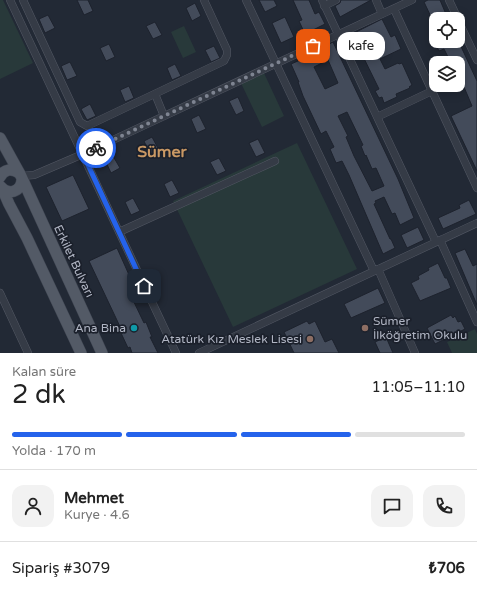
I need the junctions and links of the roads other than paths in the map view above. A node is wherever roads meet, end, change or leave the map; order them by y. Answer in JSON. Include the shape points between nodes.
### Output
{"nodes":[{"id":1,"x":10,"y":0,"type":"edge"},
{"id":2,"x":23,"y":0,"type":"edge"},
{"id":3,"x":204,"y":0,"type":"edge"},
{"id":4,"x":246,"y":0,"type":"edge"},
{"id":5,"x":336,"y":0,"type":"edge"},
{"id":6,"x":376,"y":0,"type":"edge"},
{"id":7,"x":412,"y":0,"type":"edge"},
{"id":8,"x":449,"y":0,"type":"edge"},
{"id":9,"x":323,"y":3,"type":"edge"},
{"id":10,"x":394,"y":9,"type":"junction"},
{"id":11,"x":455,"y":12,"type":"edge"},
{"id":12,"x":382,"y":14,"type":"junction"},
{"id":13,"x":338,"y":34,"type":"junction"},
{"id":14,"x":465,"y":34,"type":"edge"},
{"id":15,"x":477,"y":60,"type":"edge"},
{"id":16,"x":275,"y":64,"type":"junction"},
{"id":17,"x":429,"y":85,"type":"edge"},
{"id":18,"x":430,"y":92,"type":"edge"},
{"id":19,"x":432,"y":92,"type":"edge"},
{"id":20,"x":155,"y":94,"type":"junction"},
{"id":21,"x":164,"y":116,"type":"junction"},
{"id":22,"x":376,"y":117,"type":"junction"},
{"id":23,"x":0,"y":138,"type":"edge"},
{"id":24,"x":83,"y":154,"type":"junction"},
{"id":25,"x":276,"y":161,"type":"dead end"},
{"id":26,"x":0,"y":176,"type":"edge"},
{"id":27,"x":20,"y":176,"type":"junction"},
{"id":28,"x":1,"y":187,"type":"edge"},
{"id":29,"x":477,"y":188,"type":"edge"},
{"id":30,"x":477,"y":223,"type":"edge"},
{"id":31,"x":119,"y":232,"type":"junction"},
{"id":32,"x":438,"y":241,"type":"junction"},
{"id":33,"x":376,"y":270,"type":"junction"},
{"id":34,"x":0,"y":293,"type":"edge"},
{"id":35,"x":477,"y":322,"type":"edge"},
{"id":36,"x":28,"y":353,"type":"edge"},
{"id":37,"x":81,"y":353,"type":"edge"},
{"id":38,"x":102,"y":353,"type":"edge"},
{"id":39,"x":176,"y":353,"type":"edge"},
{"id":40,"x":199,"y":353,"type":"edge"},
{"id":41,"x":415,"y":353,"type":"edge"}],
"edges":[{"from":1,"to":24,"type":"street"},
{"from":2,"to":20,"type":"street","via":[[81,124],[91,125]]},
{"from":3,"to":20,"type":"street","via":[[227,50],[227,57],[222,63]]},
{"from":4,"to":16,"type":"street"},
{"from":5,"to":9,"type":"street"},
{"from":6,"to":12,"type":"street"},
{"from":7,"to":10,"type":"street"},
{"from":8,"to":11,"type":"street"},
{"from":9,"to":13,"type":"street"},
{"from":10,"to":12,"type":"street"},
{"from":10,"to":17,"type":"street"},
{"from":12,"to":13,"type":"street"},
{"from":13,"to":16,"type":"street"},
{"from":13,"to":22,"type":"street"},
{"from":14,"to":15,"type":"street"},
{"from":16,"to":21,"type":"street"},
{"from":16,"to":33,"type":"street"},
{"from":18,"to":22,"type":"street"},
{"from":19,"to":29,"type":"street"},
{"from":20,"to":21,"type":"street"},
{"from":21,"to":24,"type":"street"},
{"from":22,"to":32,"type":"street"},
{"from":23,"to":27,"type":"main road","name":"Erkilet Bulvarı"},
{"from":24,"to":27,"type":"street","via":[[34,175]]},
{"from":24,"to":31,"type":"street"},
{"from":25,"to":31,"type":"street"},
{"from":26,"to":27,"type":"main road","via":[[3,172],[14,170]]},
{"from":27,"to":28,"type":"main road","via":[[20,187],[16,191],[8,192]]},
{"from":27,"to":38,"type":"main road","name":"Erkilet Bulvarı"},
{"from":28,"to":37,"type":"main road"},
{"from":30,"to":32,"type":"street"},
{"from":31,"to":39,"type":"street"},
{"from":32,"to":33,"type":"street"},
{"from":32,"to":35,"type":"street"},
{"from":33,"to":40,"type":"street"},
{"from":33,"to":41,"type":"street"},
{"from":34,"to":36,"type":"street"}]}
